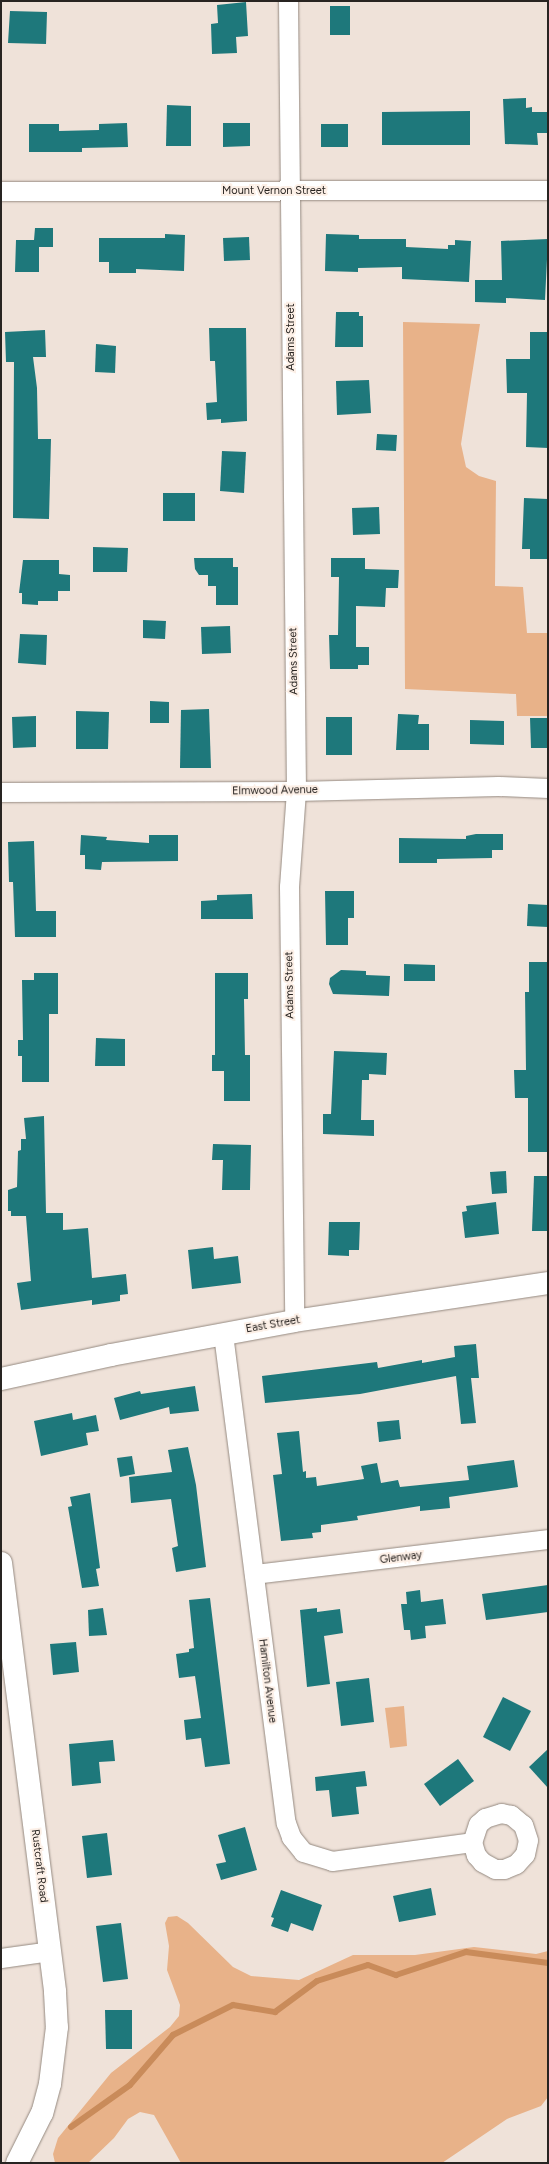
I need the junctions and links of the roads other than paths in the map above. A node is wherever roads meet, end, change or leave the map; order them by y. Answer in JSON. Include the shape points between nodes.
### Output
{"nodes":[{"id":1,"x":288,"y":1,"type":"edge"},
{"id":2,"x":291,"y":190,"type":"junction"},
{"id":3,"x":548,"y":190,"type":"edge"},
{"id":4,"x":1,"y":191,"type":"edge"},
{"id":5,"x":548,"y":788,"type":"edge"},
{"id":6,"x":296,"y":791,"type":"junction"},
{"id":7,"x":1,"y":792,"type":"edge"},
{"id":8,"x":548,"y":1283,"type":"edge"},
{"id":9,"x":294,"y":1321,"type":"junction"},
{"id":10,"x":223,"y":1334,"type":"junction"},
{"id":11,"x":1,"y":1379,"type":"edge"},
{"id":12,"x":548,"y":1539,"type":"edge"},
{"id":13,"x":254,"y":1574,"type":"junction"},
{"id":14,"x":2,"y":1575,"type":"edge"},
{"id":15,"x":472,"y":1842,"type":"dead end"},
{"id":16,"x":50,"y":1951,"type":"junction"},
{"id":17,"x":1,"y":1958,"type":"edge"},
{"id":18,"x":17,"y":2163,"type":"edge"}],
"edges":[{"from":1,"to":2,"type":"street","name":"Adams Street","via":[[287,69]]},
{"from":2,"to":3,"type":"street","name":"Mount Vernon Street"},
{"from":2,"to":4,"type":"street","name":"Mount Vernon Street"},
{"from":2,"to":6,"type":"street","name":"Adams Street"},
{"from":5,"to":6,"type":"street","name":"Elmwood Avenue","via":[[498,786]]},
{"from":6,"to":7,"type":"street","name":"Elmwood Avenue"},
{"from":6,"to":9,"type":"street","name":"Adams Street","via":[[288,887]]},
{"from":8,"to":9,"type":"main road","name":"East Street"},
{"from":9,"to":10,"type":"main road","name":"East Street"},
{"from":10,"to":11,"type":"main road","name":"East Street"},
{"from":10,"to":13,"type":"street","name":"Hamilton Avenue"},
{"from":12,"to":13,"type":"street","name":"Glenway"},
{"from":13,"to":15,"type":"street","name":"Hamilton Avenue","via":[[286,1823],[291,1837],[303,1852],[332,1861]]},
{"from":14,"to":16,"type":"main road","name":"Rustcraft Road"},
{"from":16,"to":17,"type":"street"},
{"from":16,"to":18,"type":"main road","name":"Rustcraft Road","via":[[57,2027],[54,2057],[42,2113]]}]}
